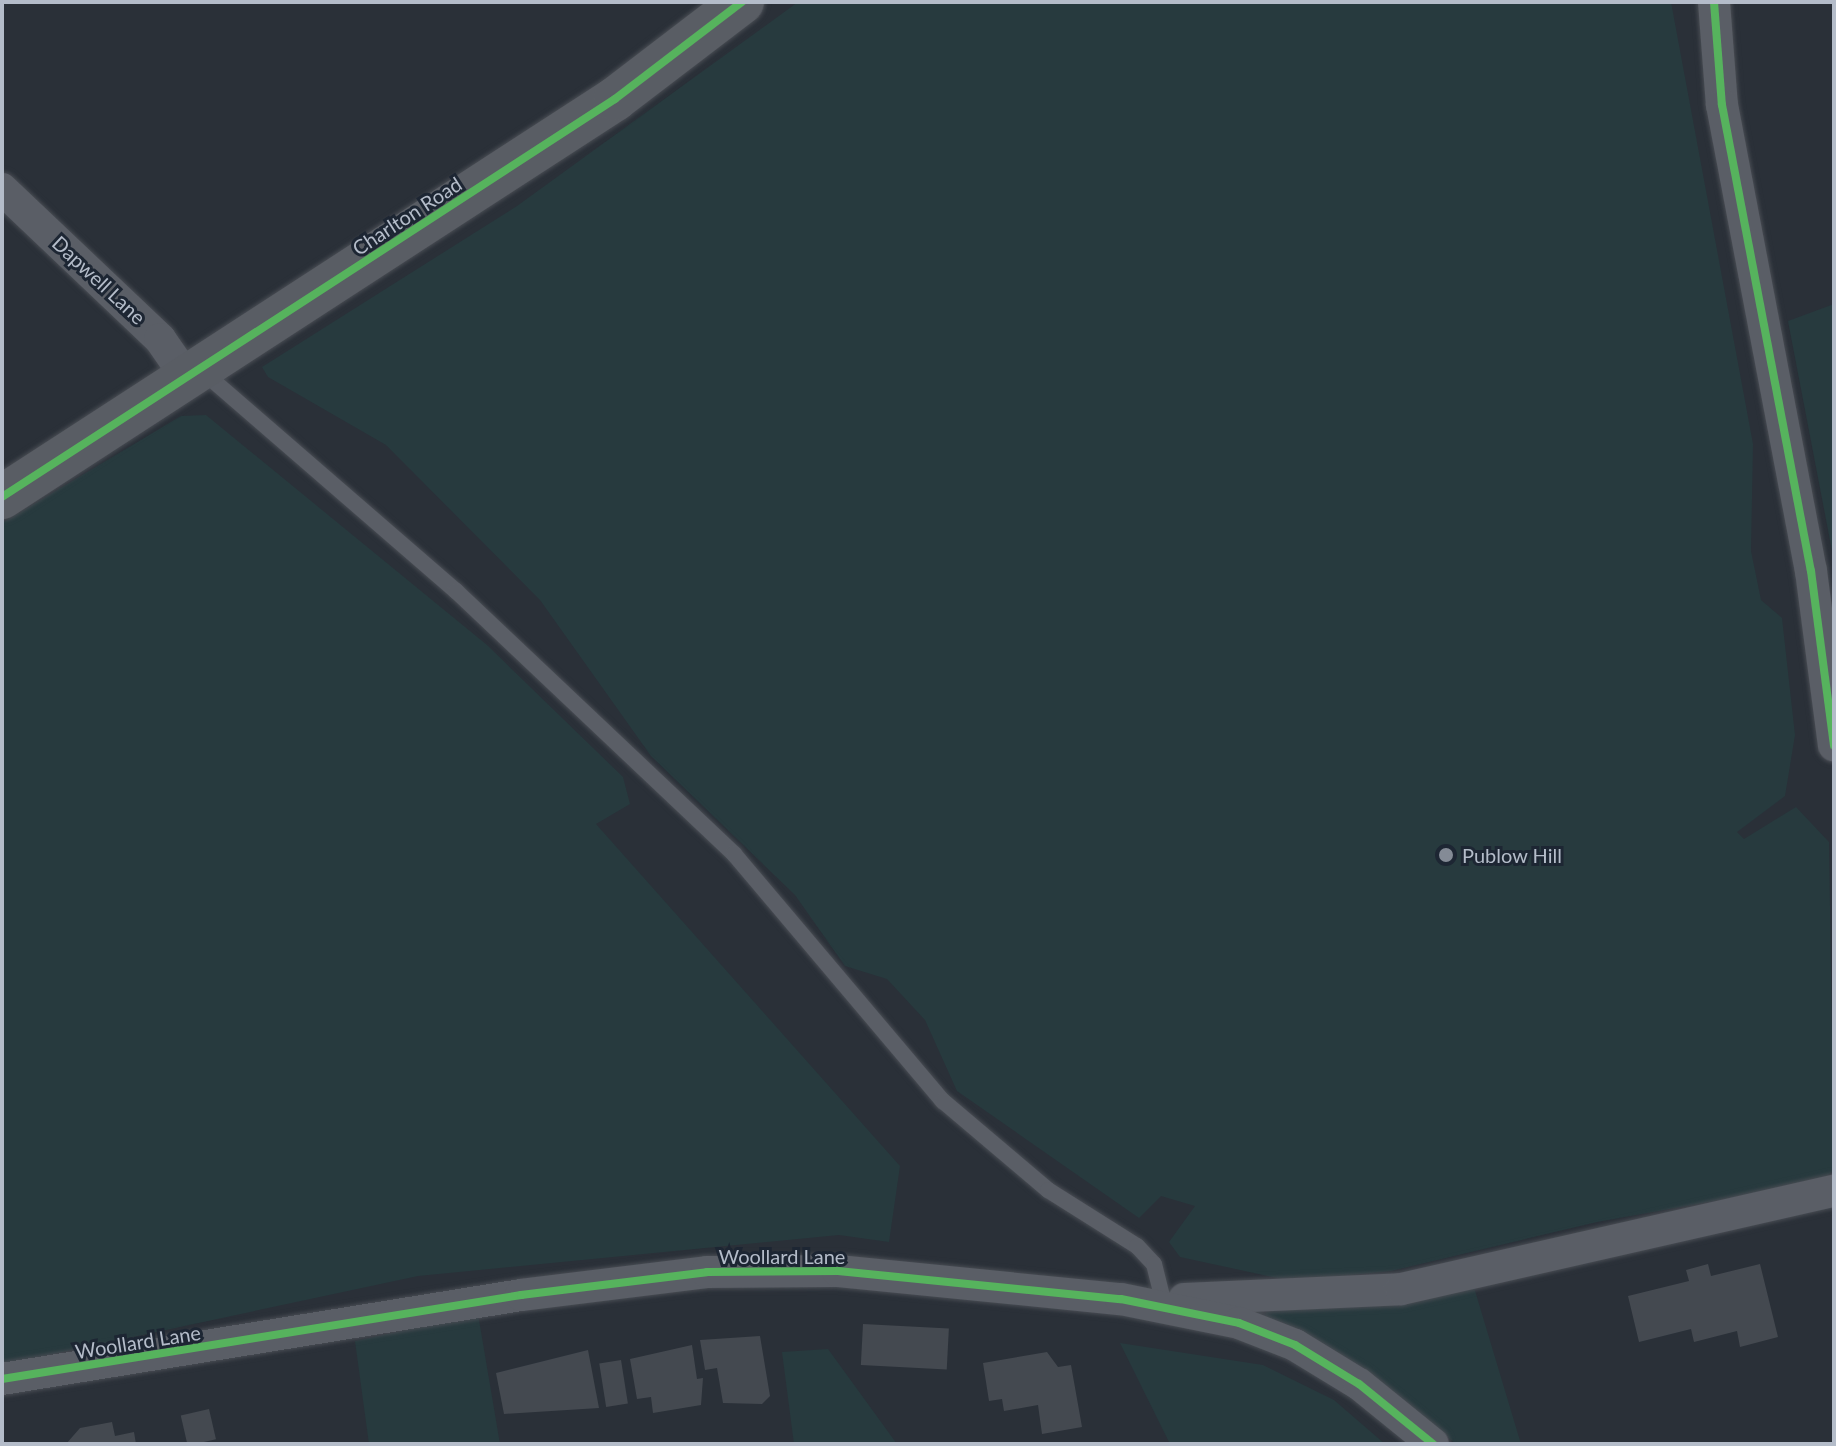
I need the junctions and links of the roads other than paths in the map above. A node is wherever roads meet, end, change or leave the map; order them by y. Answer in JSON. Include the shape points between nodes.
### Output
{"nodes":[{"id":1,"x":742,"y":2,"type":"edge"},
{"id":2,"x":1714,"y":2,"type":"edge"},
{"id":3,"x":2,"y":189,"type":"edge"},
{"id":4,"x":194,"y":374,"type":"junction"},
{"id":5,"x":2,"y":497,"type":"edge"},
{"id":6,"x":1834,"y":745,"type":"edge"},
{"id":7,"x":1834,"y":1191,"type":"edge"},
{"id":8,"x":1121,"y":1299,"type":"junction"},
{"id":9,"x":1163,"y":1299,"type":"junction"},
{"id":10,"x":2,"y":1379,"type":"edge"},
{"id":11,"x":1433,"y":1444,"type":"edge"}],
"edges":[{"from":1,"to":4,"type":"street","name":"Charlton Road","via":[[615,99]]},
{"from":2,"to":6,"type":"street","via":[[1722,105],[1811,571]]},
{"from":3,"to":4,"type":"street","name":"Dapwell Lane"},
{"from":4,"to":5,"type":"street","name":"Charlton Road"},
{"from":4,"to":9,"type":"lane","via":[[456,591],[734,854],[943,1101],[1048,1190],[1137,1246],[1154,1264]]},
{"from":7,"to":9,"type":"street","via":[[1401,1289]]},
{"from":8,"to":9,"type":"street"},
{"from":8,"to":10,"type":"street","name":"Woollard Lane","via":[[838,1271],[707,1272]]},
{"from":8,"to":11,"type":"street","name":"Woollard Lane","via":[[1239,1323],[1295,1345]]}]}
